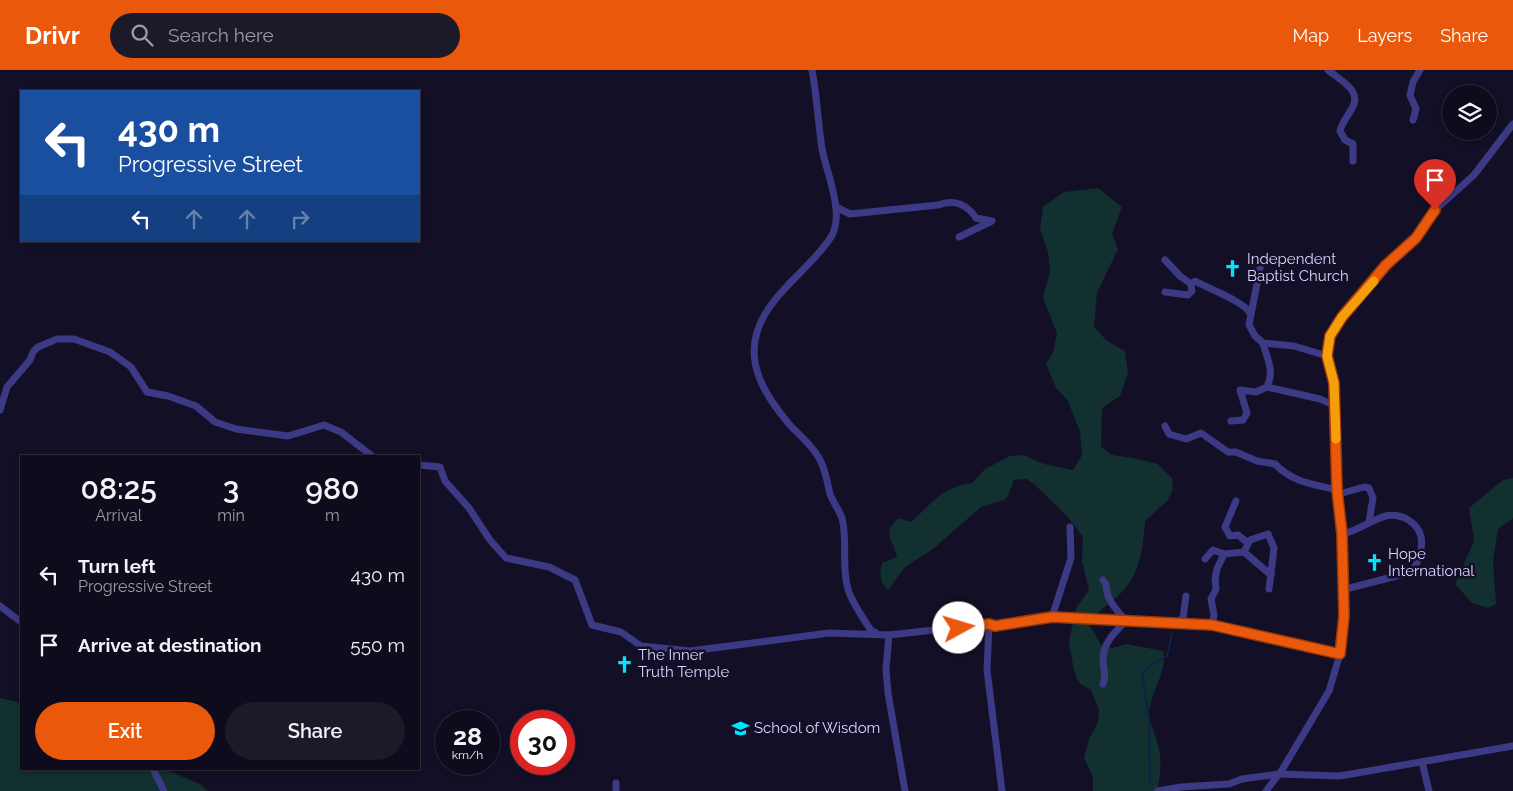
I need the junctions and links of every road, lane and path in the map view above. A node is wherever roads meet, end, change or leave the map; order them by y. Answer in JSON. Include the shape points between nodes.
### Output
{"nodes":[{"id":1,"x":812,"y":70,"type":"edge"},
{"id":2,"x":1328,"y":70,"type":"edge"},
{"id":3,"x":1420,"y":70,"type":"edge"},
{"id":4,"x":1413,"y":120,"type":"dead end"},
{"id":5,"x":1513,"y":124,"type":"edge"},
{"id":6,"x":1353,"y":161,"type":"dead end"},
{"id":7,"x":836,"y":207,"type":"junction"},
{"id":8,"x":959,"y":237,"type":"dead end"},
{"id":9,"x":1165,"y":260,"type":"dead end"},
{"id":10,"x":1260,"y":268,"type":"dead end"},
{"id":11,"x":1191,"y":284,"type":"junction"},
{"id":12,"x":1165,"y":292,"type":"dead end"},
{"id":13,"x":1250,"y":313,"type":"junction"},
{"id":14,"x":1263,"y":343,"type":"junction"},
{"id":15,"x":1327,"y":356,"type":"junction"},
{"id":16,"x":1267,"y":387,"type":"junction"},
{"id":17,"x":1334,"y":406,"type":"junction"},
{"id":18,"x":0,"y":410,"type":"edge"},
{"id":19,"x":1231,"y":421,"type":"dead end"},
{"id":20,"x":1165,"y":426,"type":"dead end"},
{"id":21,"x":371,"y":455,"type":"edge"},
{"id":22,"x":420,"y":465,"type":"edge"},
{"id":23,"x":1338,"y":492,"type":"junction"},
{"id":24,"x":1236,"y":501,"type":"dead end"},
{"id":25,"x":1369,"y":522,"type":"junction"},
{"id":26,"x":1070,"y":527,"type":"dead end"},
{"id":27,"x":1342,"y":534,"type":"junction"},
{"id":28,"x":1247,"y":542,"type":"junction"},
{"id":29,"x":1244,"y":552,"type":"junction"},
{"id":30,"x":1224,"y":554,"type":"junction"},
{"id":31,"x":1205,"y":559,"type":"dead end"},
{"id":32,"x":1272,"y":575,"type":"junction"},
{"id":33,"x":1103,"y":580,"type":"dead end"},
{"id":34,"x":1269,"y":589,"type":"dead end"},
{"id":35,"x":1342,"y":590,"type":"junction"},
{"id":36,"x":1186,"y":596,"type":"dead end"},
{"id":37,"x":0,"y":606,"type":"edge"},
{"id":38,"x":1052,"y":617,"type":"junction"},
{"id":39,"x":20,"y":621,"type":"edge"},
{"id":40,"x":1126,"y":621,"type":"junction"},
{"id":41,"x":989,"y":624,"type":"junction"},
{"id":42,"x":1176,"y":624,"type":"junction"},
{"id":43,"x":1212,"y":625,"type":"junction"},
{"id":44,"x":888,"y":634,"type":"junction"},
{"id":45,"x":1340,"y":654,"type":"junction"},
{"id":46,"x":1103,"y":684,"type":"dead end"},
{"id":47,"x":1513,"y":746,"type":"edge"},
{"id":48,"x":1422,"y":762,"type":"junction"},
{"id":49,"x":154,"y":770,"type":"edge"},
{"id":50,"x":1279,"y":774,"type":"junction"},
{"id":51,"x":616,"y":783,"type":"dead end"},
{"id":52,"x":164,"y":791,"type":"edge"},
{"id":53,"x":616,"y":791,"type":"edge"},
{"id":54,"x":905,"y":791,"type":"edge"},
{"id":55,"x":1002,"y":791,"type":"edge"},
{"id":56,"x":1158,"y":791,"type":"edge"},
{"id":57,"x":1266,"y":791,"type":"edge"},
{"id":58,"x":1430,"y":791,"type":"edge"}],
"edges":[{"from":1,"to":7,"type":"street","via":[[822,148]]},
{"from":2,"to":6,"type":"street","via":[[1352,88],[1355,98],[1353,109],[1342,122],[1340,131],[1345,140],[1354,144]]},
{"from":3,"to":4,"type":"street","via":[[1410,95],[1416,109]]},
{"from":5,"to":15,"type":"street","via":[[1474,175],[1435,210],[1416,238],[1386,265],[1342,317],[1330,336]]},
{"from":7,"to":8,"type":"street","via":[[850,214],[938,205],[949,201],[970,208],[976,218],[992,221]]},
{"from":7,"to":44,"type":"street","via":[[836,226],[830,240],[787,285],[756,332],[754,362],[756,374],[768,394],[789,424],[819,456],[824,468],[842,518],[843,564],[848,591],[872,632]]},
{"from":9,"to":11,"type":"street"},
{"from":10,"to":13,"type":"street"},
{"from":11,"to":12,"type":"street","via":[[1192,291],[1188,295]]},
{"from":11,"to":13,"type":"street","via":[[1195,281],[1246,306]]},
{"from":13,"to":14,"type":"street","via":[[1249,325]]},
{"from":14,"to":15,"type":"street","via":[[1294,346]]},
{"from":14,"to":16,"type":"street","via":[[1272,368]]},
{"from":15,"to":17,"type":"street","via":[[1334,383]]},
{"from":16,"to":17,"type":"street","via":[[1320,399]]},
{"from":16,"to":19,"type":"street","via":[[1256,392],[1240,390],[1247,413],[1243,420]]},
{"from":17,"to":23,"type":"street"},
{"from":18,"to":21,"type":"street","via":[[7,387],[38,347],[57,339],[74,339],[110,352],[132,366],[147,392],[196,406],[215,422],[236,429],[288,436],[324,424]]},
{"from":20,"to":23,"type":"street","via":[[1169,434],[1186,439],[1201,433],[1228,452],[1276,464],[1284,474]]},
{"from":22,"to":44,"type":"street","via":[[440,467],[445,481],[506,558],[549,567],[575,580],[592,625],[621,632],[641,646],[701,651],[830,633]]},
{"from":23,"to":25,"type":"street","via":[[1369,488],[1373,498]]},
{"from":23,"to":27,"type":"street"},
{"from":24,"to":28,"type":"street","via":[[1225,527],[1230,536],[1238,535]]},
{"from":25,"to":27,"type":"street"},
{"from":25,"to":35,"type":"street","via":[[1386,516],[1401,516],[1415,523],[1421,537],[1418,561],[1412,572]]},
{"from":26,"to":38,"type":"street","via":[[1070,558]]},
{"from":27,"to":35,"type":"street"},
{"from":28,"to":29,"type":"street"},
{"from":28,"to":32,"type":"street","via":[[1268,534],[1274,543]]},
{"from":29,"to":30,"type":"street"},
{"from":29,"to":32,"type":"street"},
{"from":30,"to":31,"type":"street","via":[[1213,550]]},
{"from":30,"to":43,"type":"street","via":[[1217,569],[1216,589],[1211,599]]},
{"from":32,"to":34,"type":"street"},
{"from":33,"to":40,"type":"street","via":[[1114,609]]},
{"from":35,"to":45,"type":"street","via":[[1344,616]]},
{"from":36,"to":42,"type":"street","via":[[1183,618]]},
{"from":37,"to":39,"type":"street"},
{"from":38,"to":40,"type":"street"},
{"from":38,"to":41,"type":"street","via":[[995,626]]},
{"from":40,"to":42,"type":"street"},
{"from":40,"to":46,"type":"street","via":[[1109,638],[1103,657],[1106,677]]},
{"from":41,"to":44,"type":"street"},
{"from":41,"to":55,"type":"street","via":[[987,670]]},
{"from":42,"to":43,"type":"street"},
{"from":43,"to":45,"type":"street"},
{"from":44,"to":54,"type":"street","via":[[888,693]]},
{"from":45,"to":50,"type":"street","via":[[1329,691]]},
{"from":47,"to":48,"type":"street"},
{"from":48,"to":50,"type":"street","via":[[1339,776]]},
{"from":48,"to":58,"type":"street"},
{"from":49,"to":52,"type":"street"},
{"from":50,"to":56,"type":"street","via":[[1229,784]]},
{"from":50,"to":57,"type":"street"},
{"from":51,"to":53,"type":"street"}]}
